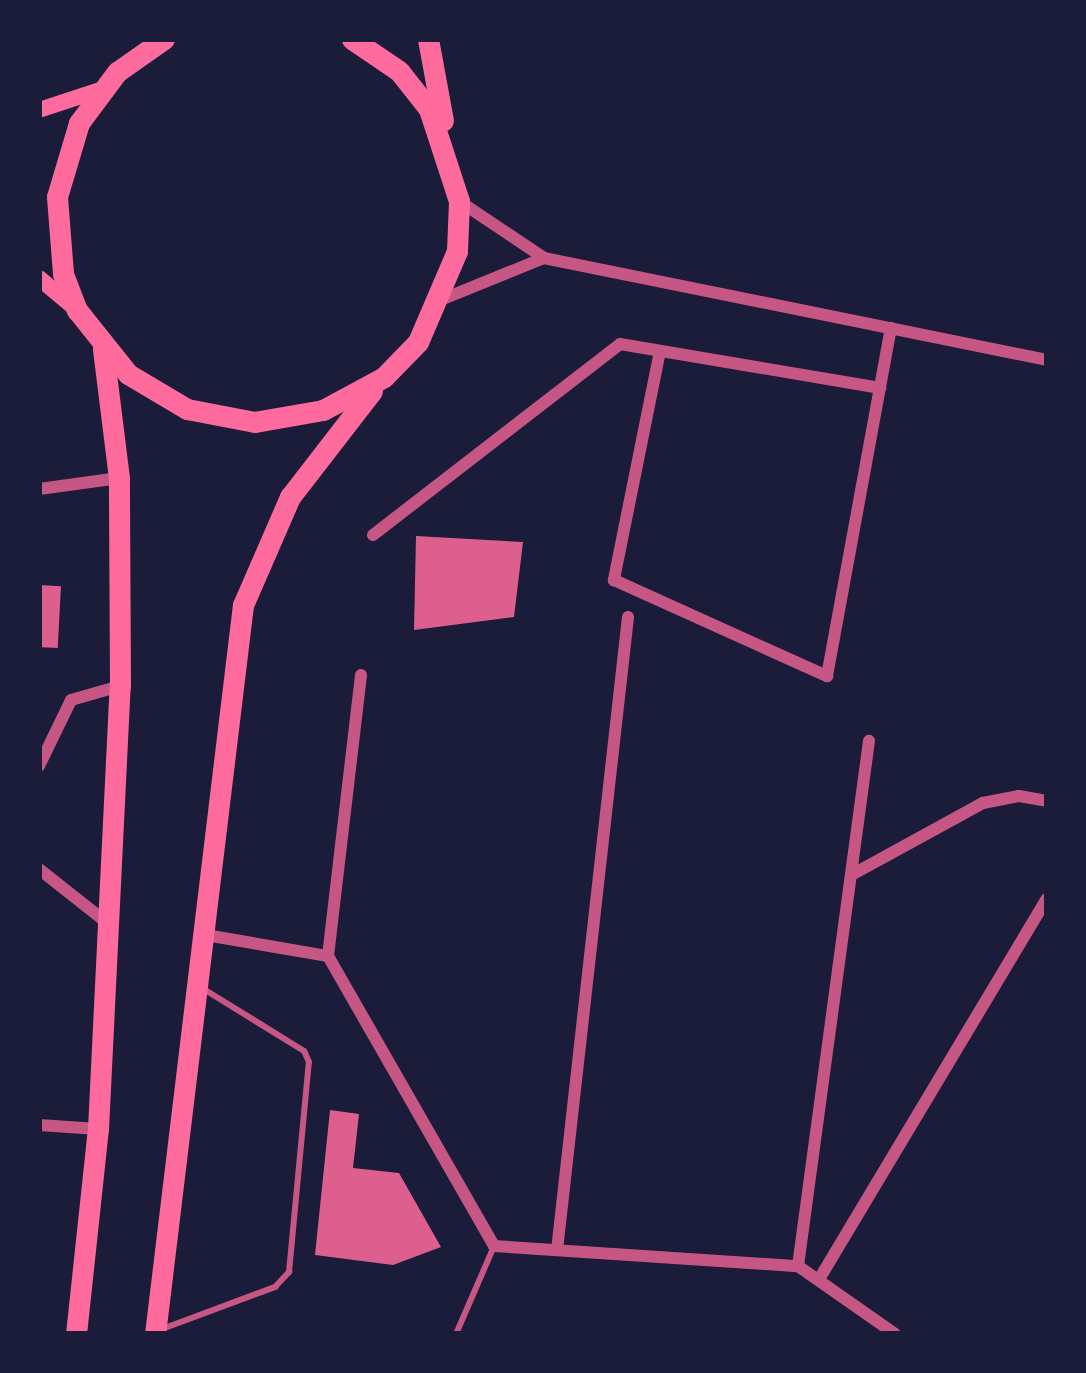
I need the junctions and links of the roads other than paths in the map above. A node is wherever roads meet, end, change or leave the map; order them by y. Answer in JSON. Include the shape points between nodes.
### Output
{"nodes":[{"id":1,"x":164,"y":39,"type":"edge"},
{"id":2,"x":352,"y":39,"type":"edge"},
{"id":3,"x":428,"y":39,"type":"edge"},
{"id":4,"x":141,"y":48,"type":"edge"},
{"id":5,"x":100,"y":90,"type":"junction"},
{"id":6,"x":39,"y":110,"type":"edge"},
{"id":7,"x":449,"y":152,"type":"junction"},
{"id":8,"x":459,"y":201,"type":"junction"},
{"id":9,"x":544,"y":258,"type":"junction"},
{"id":10,"x":39,"y":278,"type":"edge"},
{"id":11,"x":443,"y":298,"type":"junction"},
{"id":12,"x":77,"y":310,"type":"junction"},
{"id":13,"x":891,"y":328,"type":"junction"},
{"id":14,"x":104,"y":350,"type":"junction"},
{"id":15,"x":660,"y":351,"type":"junction"},
{"id":16,"x":1047,"y":360,"type":"edge"},
{"id":17,"x":384,"y":377,"type":"junction"},
{"id":18,"x":880,"y":388,"type":"junction"},
{"id":19,"x":119,"y":478,"type":"junction"},
{"id":20,"x":39,"y":489,"type":"edge"},
{"id":21,"x":373,"y":535,"type":"dead end"},
{"id":22,"x":628,"y":617,"type":"dead end"},
{"id":23,"x":361,"y":675,"type":"dead end"},
{"id":24,"x":120,"y":686,"type":"junction"},
{"id":25,"x":869,"y":741,"type":"dead end"},
{"id":26,"x":39,"y":766,"type":"edge"},
{"id":27,"x":1047,"y":801,"type":"edge"},
{"id":28,"x":39,"y":869,"type":"edge"},
{"id":29,"x":855,"y":873,"type":"junction"},
{"id":30,"x":1047,"y":899,"type":"edge"},
{"id":31,"x":111,"y":926,"type":"junction"},
{"id":32,"x":199,"y":933,"type":"junction"},
{"id":33,"x":328,"y":956,"type":"junction"},
{"id":34,"x":194,"y":983,"type":"junction"},
{"id":35,"x":39,"y":1125,"type":"edge"},
{"id":36,"x":98,"y":1129,"type":"junction"},
{"id":37,"x":494,"y":1246,"type":"junction"},
{"id":38,"x":557,"y":1250,"type":"junction"},
{"id":39,"x":798,"y":1266,"type":"junction"},
{"id":40,"x":821,"y":1276,"type":"junction"},
{"id":41,"x":156,"y":1333,"type":"edge"},
{"id":42,"x":76,"y":1334,"type":"edge"},
{"id":43,"x":456,"y":1334,"type":"edge"},
{"id":44,"x":895,"y":1334,"type":"edge"}],
"edges":[{"from":1,"to":4,"type":"highway"},
{"from":2,"to":7,"type":"highway","via":[[399,71]]},
{"from":3,"to":7,"type":"highway"},
{"from":4,"to":5,"type":"highway"},
{"from":5,"to":6,"type":"main road"},
{"from":5,"to":12,"type":"highway","via":[[64,159],[57,197],[60,255]]},
{"from":7,"to":8,"type":"highway"},
{"from":8,"to":9,"type":"street"},
{"from":8,"to":11,"type":"highway","via":[[458,251]]},
{"from":9,"to":11,"type":"street"},
{"from":9,"to":13,"type":"street"},
{"from":10,"to":12,"type":"main road"},
{"from":11,"to":17,"type":"highway"},
{"from":12,"to":14,"type":"highway"},
{"from":13,"to":16,"type":"street"},
{"from":13,"to":18,"type":"street"},
{"from":14,"to":17,"type":"highway","via":[[156,394],[221,418],[323,410]]},
{"from":14,"to":19,"type":"highway"},
{"from":15,"to":18,"type":"street"},
{"from":15,"to":18,"type":"street","via":[[614,580],[827,676]]},
{"from":15,"to":21,"type":"street","via":[[620,344]]},
{"from":17,"to":32,"type":"highway","via":[[290,497],[254,574],[235,643]]},
{"from":19,"to":20,"type":"street"},
{"from":19,"to":24,"type":"highway"},
{"from":22,"to":38,"type":"street"},
{"from":23,"to":33,"type":"street"},
{"from":24,"to":26,"type":"street","via":[[71,700]]},
{"from":24,"to":31,"type":"highway"},
{"from":25,"to":29,"type":"street"},
{"from":27,"to":29,"type":"street","via":[[983,803]]},
{"from":28,"to":31,"type":"street"},
{"from":29,"to":39,"type":"street"},
{"from":30,"to":40,"type":"street"},
{"from":31,"to":36,"type":"highway"},
{"from":32,"to":33,"type":"street"},
{"from":32,"to":34,"type":"highway"},
{"from":33,"to":37,"type":"street"},
{"from":34,"to":41,"type":"highway"},
{"from":34,"to":41,"type":"lane","via":[[304,1051],[309,1062],[289,1272],[274,1287]]},
{"from":35,"to":36,"type":"street"},
{"from":36,"to":42,"type":"highway"},
{"from":37,"to":38,"type":"street"},
{"from":37,"to":43,"type":"lane"},
{"from":38,"to":39,"type":"street"},
{"from":39,"to":40,"type":"street"},
{"from":40,"to":44,"type":"street"}]}
